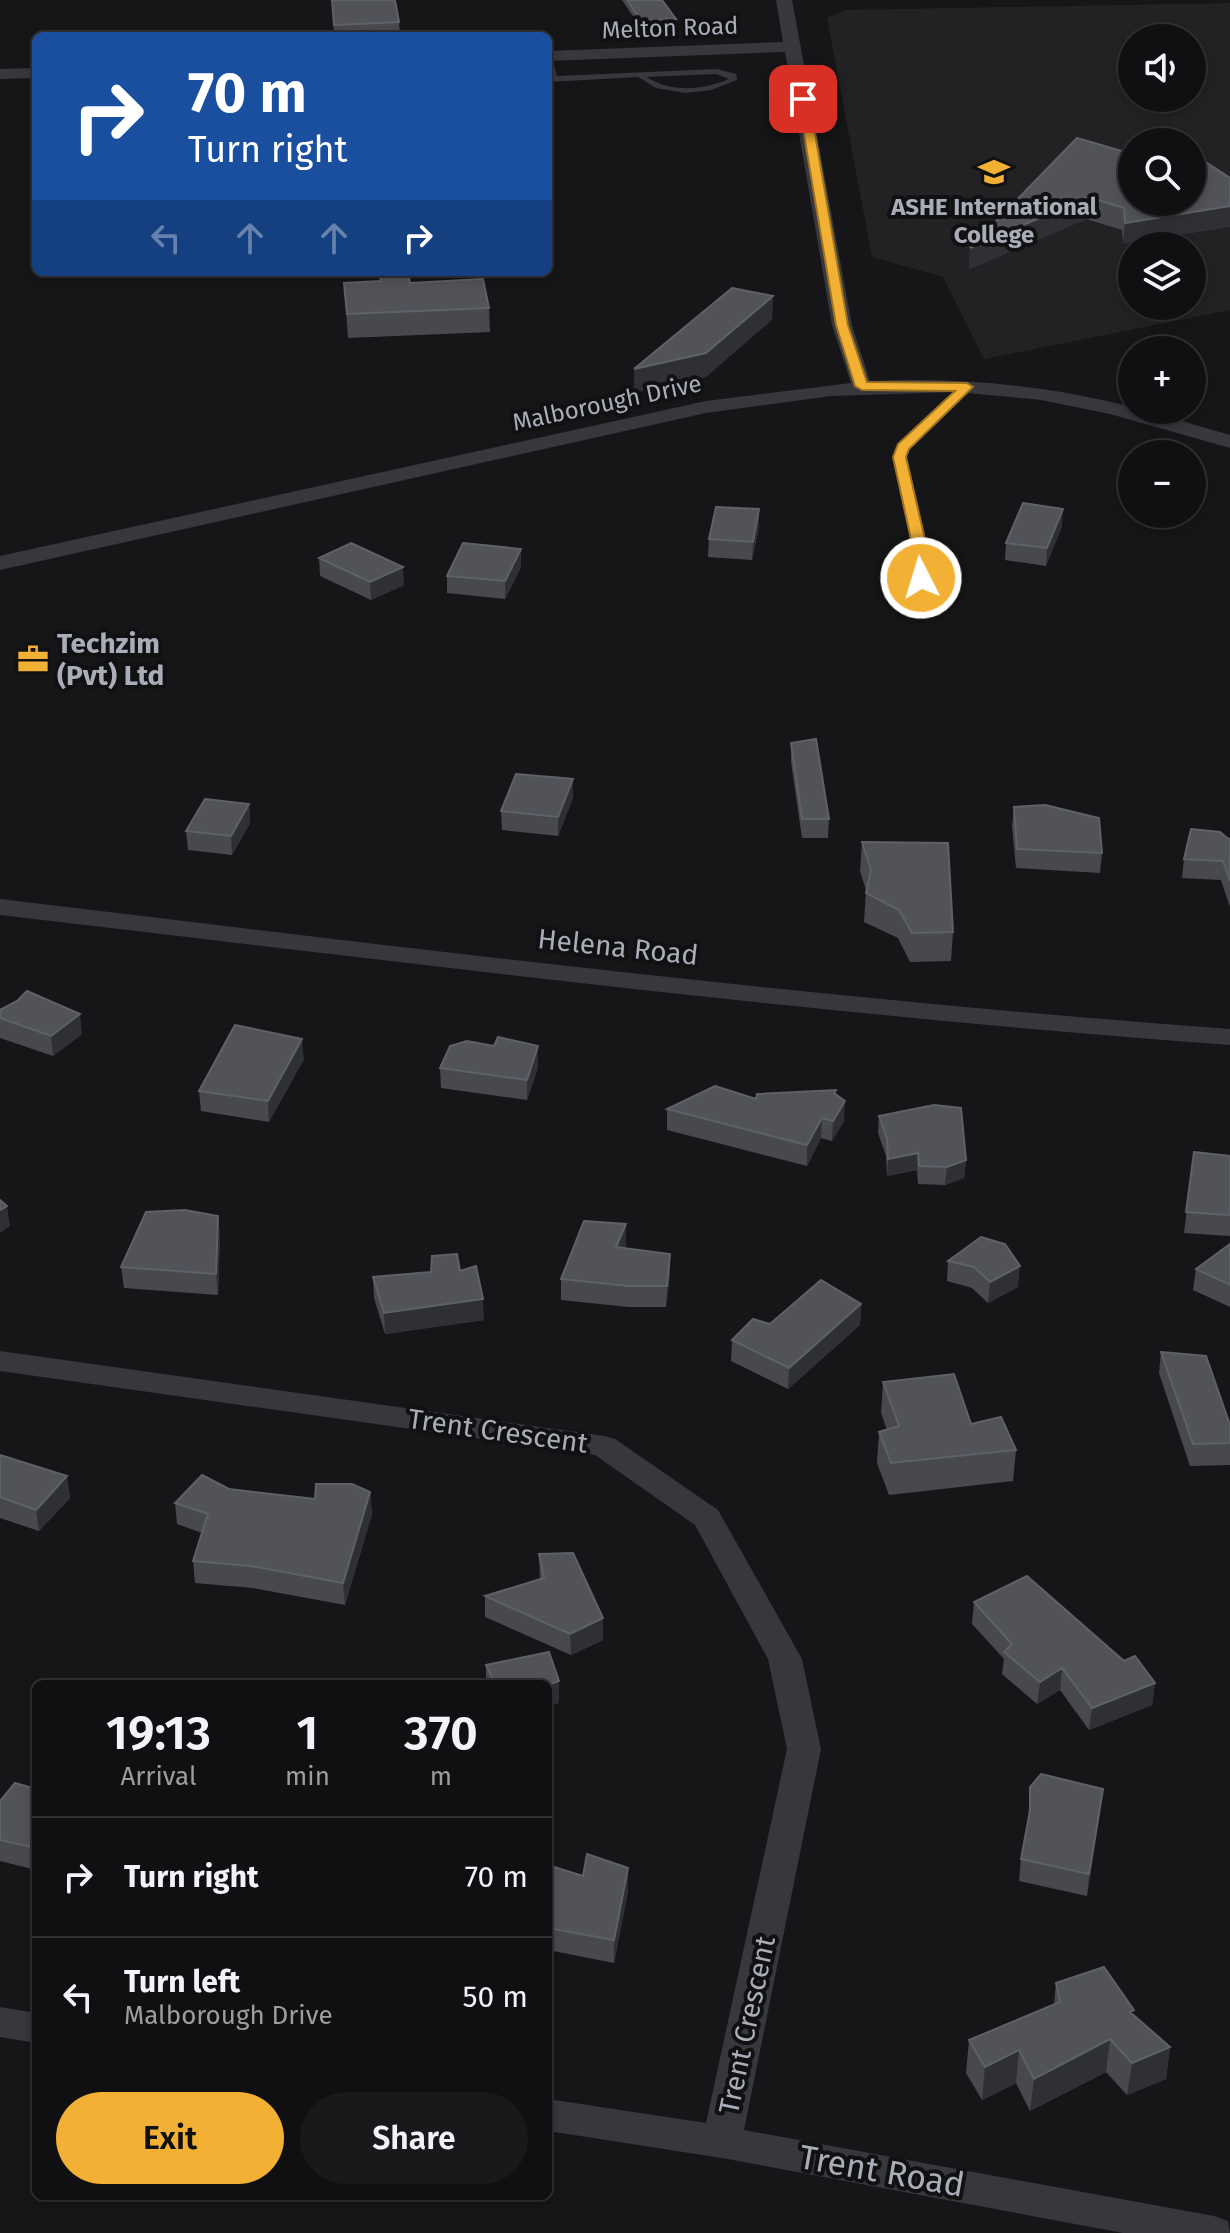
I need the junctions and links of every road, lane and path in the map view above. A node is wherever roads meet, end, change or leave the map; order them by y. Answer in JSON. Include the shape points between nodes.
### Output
{"nodes":[{"id":1,"x":784,"y":0,"type":"edge"},
{"id":2,"x":793,"y":47,"type":"junction"},
{"id":3,"x":552,"y":57,"type":"edge"},
{"id":4,"x":32,"y":73,"type":"edge"},
{"id":5,"x":0,"y":74,"type":"edge"},
{"id":6,"x":640,"y":75,"type":"junction"},
{"id":7,"x":552,"y":79,"type":"edge"},
{"id":8,"x":862,"y":386,"type":"junction"},
{"id":9,"x":967,"y":387,"type":"junction"},
{"id":10,"x":1230,"y":442,"type":"edge"},
{"id":11,"x":0,"y":563,"type":"edge"},
{"id":12,"x":921,"y":578,"type":"dead end"},
{"id":13,"x":0,"y":907,"type":"edge"},
{"id":14,"x":1230,"y":1037,"type":"edge"},
{"id":15,"x":0,"y":1361,"type":"edge"},
{"id":16,"x":0,"y":2022,"type":"edge"},
{"id":17,"x":32,"y":2027,"type":"edge"},
{"id":18,"x":552,"y":2116,"type":"edge"},
{"id":19,"x":722,"y":2142,"type":"junction"},
{"id":20,"x":1214,"y":2233,"type":"edge"}],
"edges":[{"from":1,"to":2,"type":"street"},
{"from":2,"to":3,"type":"street","name":"Melton Road"},
{"from":2,"to":8,"type":"street","via":[[842,325]]},
{"from":4,"to":5,"type":"street"},
{"from":6,"to":6,"type":"lane","via":[[661,86],[687,89],[733,80],[717,71]]},
{"from":6,"to":7,"type":"lane"},
{"from":8,"to":9,"type":"street","name":"Malborough Drive"},
{"from":8,"to":11,"type":"street","name":"Malborough Drive","via":[[706,407]]},
{"from":9,"to":10,"type":"street","name":"Malborough Drive","via":[[1107,406]]},
{"from":9,"to":12,"type":"lane","via":[[903,447],[899,457]]},
{"from":13,"to":14,"type":"street","name":"Helena Road","via":[[993,1019]]},
{"from":15,"to":19,"type":"street","name":"Trent Crescent","via":[[604,1446],[707,1518],[785,1659],[804,1749]]},
{"from":16,"to":17,"type":"street"},
{"from":18,"to":19,"type":"street","name":"Trent Road"},
{"from":19,"to":20,"type":"street","name":"Trent Road"}]}
